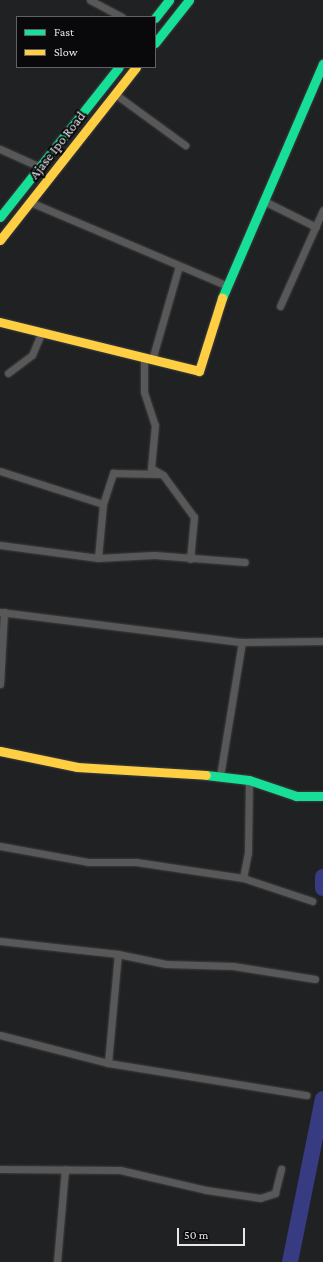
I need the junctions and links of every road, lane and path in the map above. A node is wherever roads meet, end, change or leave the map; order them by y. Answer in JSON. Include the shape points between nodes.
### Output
{"nodes":[{"id":1,"x":90,"y":0,"type":"edge"},
{"id":2,"x":169,"y":0,"type":"edge"},
{"id":3,"x":189,"y":0,"type":"edge"},
{"id":4,"x":120,"y":16,"type":"edge"},
{"id":5,"x":156,"y":17,"type":"edge"},
{"id":6,"x":156,"y":42,"type":"edge"},
{"id":7,"x":323,"y":64,"type":"edge"},
{"id":8,"x":118,"y":68,"type":"edge"},
{"id":9,"x":135,"y":68,"type":"edge"},
{"id":10,"x":115,"y":94,"type":"junction"},
{"id":11,"x":185,"y":144,"type":"dead end"},
{"id":12,"x":0,"y":148,"type":"edge"},
{"id":13,"x":40,"y":167,"type":"junction"},
{"id":14,"x":264,"y":201,"type":"junction"},
{"id":15,"x":30,"y":202,"type":"junction"},
{"id":16,"x":323,"y":210,"type":"edge"},
{"id":17,"x":0,"y":217,"type":"edge"},
{"id":18,"x":316,"y":226,"type":"junction"},
{"id":19,"x":0,"y":240,"type":"edge"},
{"id":20,"x":179,"y":266,"type":"junction"},
{"id":21,"x":226,"y":285,"type":"junction"},
{"id":22,"x":280,"y":306,"type":"dead end"},
{"id":23,"x":0,"y":322,"type":"edge"},
{"id":24,"x":42,"y":332,"type":"junction"},
{"id":25,"x":148,"y":358,"type":"junction"},
{"id":26,"x":8,"y":374,"type":"dead end"},
{"id":27,"x":0,"y":471,"type":"edge"},
{"id":28,"x":163,"y":475,"type":"junction"},
{"id":29,"x":104,"y":504,"type":"junction"},
{"id":30,"x":0,"y":545,"type":"edge"},
{"id":31,"x":98,"y":558,"type":"junction"},
{"id":32,"x":190,"y":559,"type":"junction"},
{"id":33,"x":245,"y":562,"type":"dead end"},
{"id":34,"x":2,"y":612,"type":"edge"},
{"id":35,"x":323,"y":641,"type":"edge"},
{"id":36,"x":242,"y":642,"type":"junction"},
{"id":37,"x":0,"y":684,"type":"edge"},
{"id":38,"x":0,"y":751,"type":"edge"},
{"id":39,"x":220,"y":776,"type":"junction"},
{"id":40,"x":249,"y":780,"type":"junction"},
{"id":41,"x":323,"y":796,"type":"edge"},
{"id":42,"x":0,"y":846,"type":"edge"},
{"id":43,"x":244,"y":878,"type":"junction"},
{"id":44,"x":312,"y":901,"type":"dead end"},
{"id":45,"x":0,"y":941,"type":"edge"},
{"id":46,"x":118,"y":954,"type":"junction"},
{"id":47,"x":315,"y":979,"type":"dead end"},
{"id":48,"x":0,"y":1035,"type":"edge"},
{"id":49,"x":108,"y":1063,"type":"junction"},
{"id":50,"x":306,"y":1095,"type":"dead end"},
{"id":51,"x":0,"y":1169,"type":"edge"},
{"id":52,"x":282,"y":1169,"type":"dead end"},
{"id":53,"x":65,"y":1170,"type":"junction"},
{"id":54,"x":57,"y":1262,"type":"edge"}],
"edges":[{"from":1,"to":4,"type":"street"},
{"from":2,"to":5,"type":"main road"},
{"from":3,"to":6,"type":"main road"},
{"from":7,"to":14,"type":"main road"},
{"from":8,"to":13,"type":"main road","name":"Ajase Ipo Road","via":[[59,147]]},
{"from":9,"to":10,"type":"main road","name":"Ajase Ipo Road"},
{"from":10,"to":11,"type":"street"},
{"from":10,"to":15,"type":"main road","name":"Ajase Ipo Road"},
{"from":12,"to":13,"type":"street"},
{"from":13,"to":17,"type":"main road","name":"Ajase Ipo Road"},
{"from":14,"to":18,"type":"street"},
{"from":14,"to":21,"type":"main road"},
{"from":15,"to":19,"type":"main road","name":"Ajase Ipo Road"},
{"from":15,"to":20,"type":"street"},
{"from":16,"to":18,"type":"street"},
{"from":18,"to":22,"type":"street"},
{"from":20,"to":21,"type":"street"},
{"from":20,"to":25,"type":"street"},
{"from":21,"to":25,"type":"main road","via":[[199,371]]},
{"from":23,"to":24,"type":"main road"},
{"from":24,"to":25,"type":"main road"},
{"from":24,"to":26,"type":"street","via":[[32,355]]},
{"from":25,"to":28,"type":"street","via":[[144,392],[155,425],[151,468]]},
{"from":27,"to":29,"type":"street"},
{"from":28,"to":29,"type":"street","via":[[113,473]]},
{"from":28,"to":32,"type":"street","via":[[194,517]]},
{"from":29,"to":31,"type":"street"},
{"from":30,"to":31,"type":"street"},
{"from":31,"to":32,"type":"street","via":[[154,555]]},
{"from":32,"to":33,"type":"street"},
{"from":34,"to":36,"type":"street"},
{"from":34,"to":37,"type":"street"},
{"from":35,"to":36,"type":"street"},
{"from":36,"to":39,"type":"street"},
{"from":38,"to":39,"type":"main road","via":[[78,767]]},
{"from":39,"to":40,"type":"main road"},
{"from":40,"to":41,"type":"main road","via":[[296,796]]},
{"from":40,"to":43,"type":"street","via":[[248,853]]},
{"from":42,"to":43,"type":"street","via":[[88,862],[136,862]]},
{"from":43,"to":44,"type":"street"},
{"from":45,"to":46,"type":"street"},
{"from":46,"to":47,"type":"street","via":[[166,964],[233,966]]},
{"from":46,"to":49,"type":"street"},
{"from":48,"to":49,"type":"street"},
{"from":49,"to":50,"type":"street"},
{"from":51,"to":53,"type":"street"},
{"from":52,"to":53,"type":"street","via":[[275,1193],[260,1198],[206,1190],[120,1170]]},
{"from":53,"to":54,"type":"street"}]}
